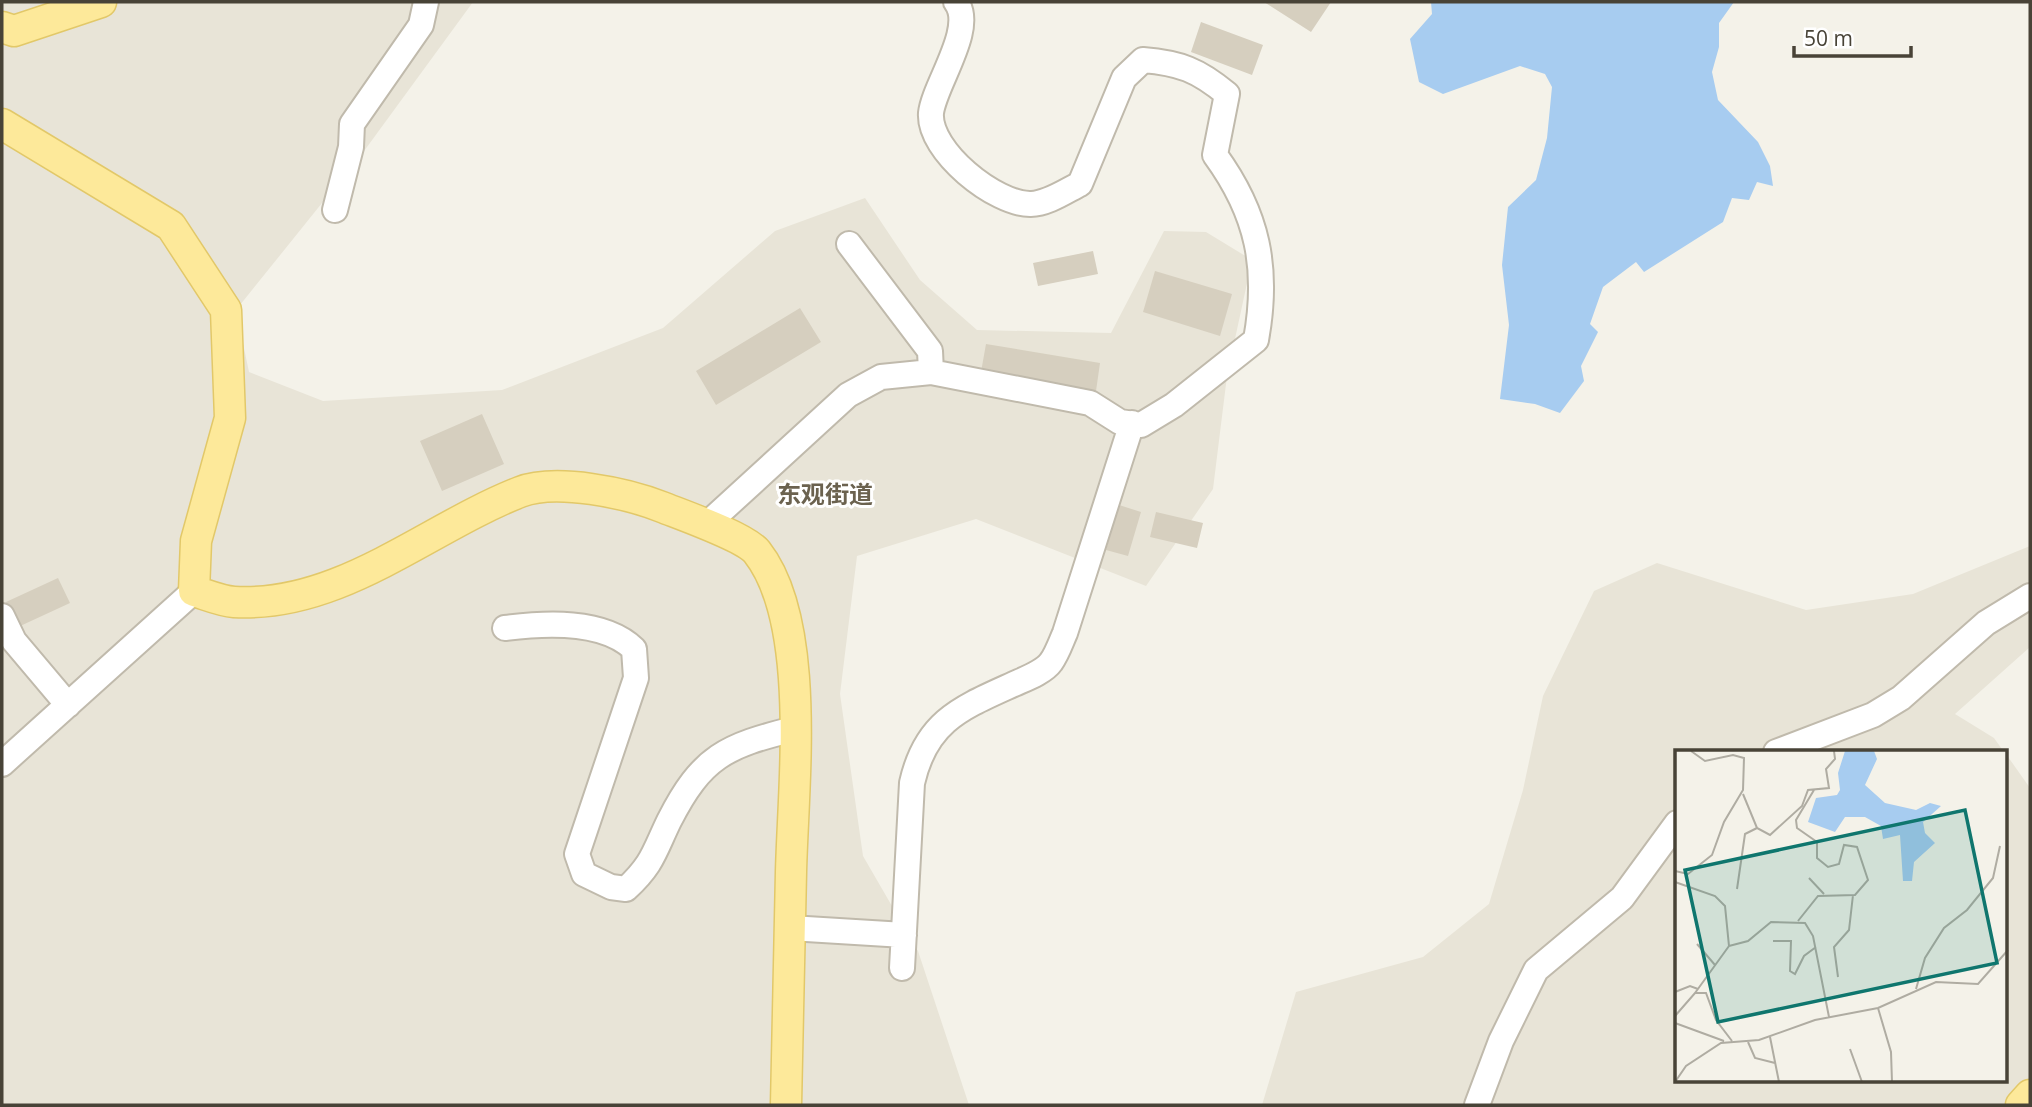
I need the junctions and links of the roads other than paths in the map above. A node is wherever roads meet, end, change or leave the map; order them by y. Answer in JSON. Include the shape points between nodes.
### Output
{"nodes":[{"id":1,"x":101,"y":2,"type":"edge"},
{"id":2,"x":426,"y":2,"type":"edge"},
{"id":3,"x":956,"y":2,"type":"edge"},
{"id":4,"x":2,"y":27,"type":"edge"},
{"id":5,"x":2,"y":124,"type":"edge"},
{"id":6,"x":335,"y":210,"type":"dead end"},
{"id":7,"x":849,"y":244,"type":"dead end"},
{"id":8,"x":931,"y":372,"type":"junction"},
{"id":9,"x":1132,"y":423,"type":"junction"},
{"id":10,"x":706,"y":525,"type":"junction"},
{"id":11,"x":194,"y":592,"type":"junction"},
{"id":12,"x":2030,"y":596,"type":"edge"},
{"id":13,"x":2,"y":616,"type":"edge"},
{"id":14,"x":505,"y":628,"type":"dead end"},
{"id":15,"x":68,"y":705,"type":"junction"},
{"id":16,"x":794,"y":729,"type":"junction"},
{"id":17,"x":1781,"y":750,"type":"edge"},
{"id":18,"x":2,"y":764,"type":"edge"},
{"id":19,"x":1675,"y":826,"type":"edge"},
{"id":20,"x":790,"y":928,"type":"junction"},
{"id":21,"x":904,"y":934,"type":"junction"},
{"id":22,"x":902,"y":968,"type":"dead end"},
{"id":23,"x":2030,"y":1095,"type":"edge"},
{"id":24,"x":786,"y":1105,"type":"edge"},
{"id":25,"x":1478,"y":1105,"type":"edge"},
{"id":26,"x":2021,"y":1105,"type":"edge"}],
"edges":[{"from":1,"to":4,"type":"main road","via":[[14,31]]},
{"from":2,"to":6,"type":"street","via":[[421,25],[352,124],[351,148]]},
{"from":3,"to":9,"type":"street","via":[[961,23],[931,114],[939,145],[960,168],[999,195],[1030,205],[1080,184],[1124,78],[1143,60],[1177,63],[1208,77],[1227,94],[1215,155],[1247,205],[1257,235],[1262,307],[1256,340],[1174,405],[1141,425]]},
{"from":5,"to":11,"type":"main road","via":[[171,226],[226,310],[230,418],[196,541]]},
{"from":7,"to":8,"type":"street","via":[[930,351]]},
{"from":8,"to":9,"type":"street","via":[[1090,402],[1120,422]]},
{"from":8,"to":10,"type":"street","via":[[881,377],[848,396]]},
{"from":9,"to":21,"type":"street","via":[[1065,633],[1051,663],[941,723],[918,755],[912,783]]},
{"from":10,"to":11,"type":"main road","via":[[630,494],[572,487],[522,491],[329,588],[232,602]]},
{"from":10,"to":16,"type":"main road","via":[[755,549],[779,590],[791,649]]},
{"from":11,"to":15,"type":"street"},
{"from":12,"to":17,"type":"street","via":[[1986,623],[1901,698],[1873,715]]},
{"from":13,"to":15,"type":"street","via":[[14,641]]},
{"from":14,"to":16,"type":"street","via":[[547,623],[624,639],[634,649],[636,678],[577,854],[584,874],[611,887],[626,889],[646,870],[698,773],[724,751]]},
{"from":15,"to":18,"type":"street"},
{"from":16,"to":20,"type":"main road"},
{"from":19,"to":25,"type":"street","via":[[1622,898],[1536,970],[1501,1041]]},
{"from":20,"to":21,"type":"street"},
{"from":20,"to":24,"type":"main road"},
{"from":21,"to":22,"type":"street"},
{"from":23,"to":26,"type":"main road"}]}
